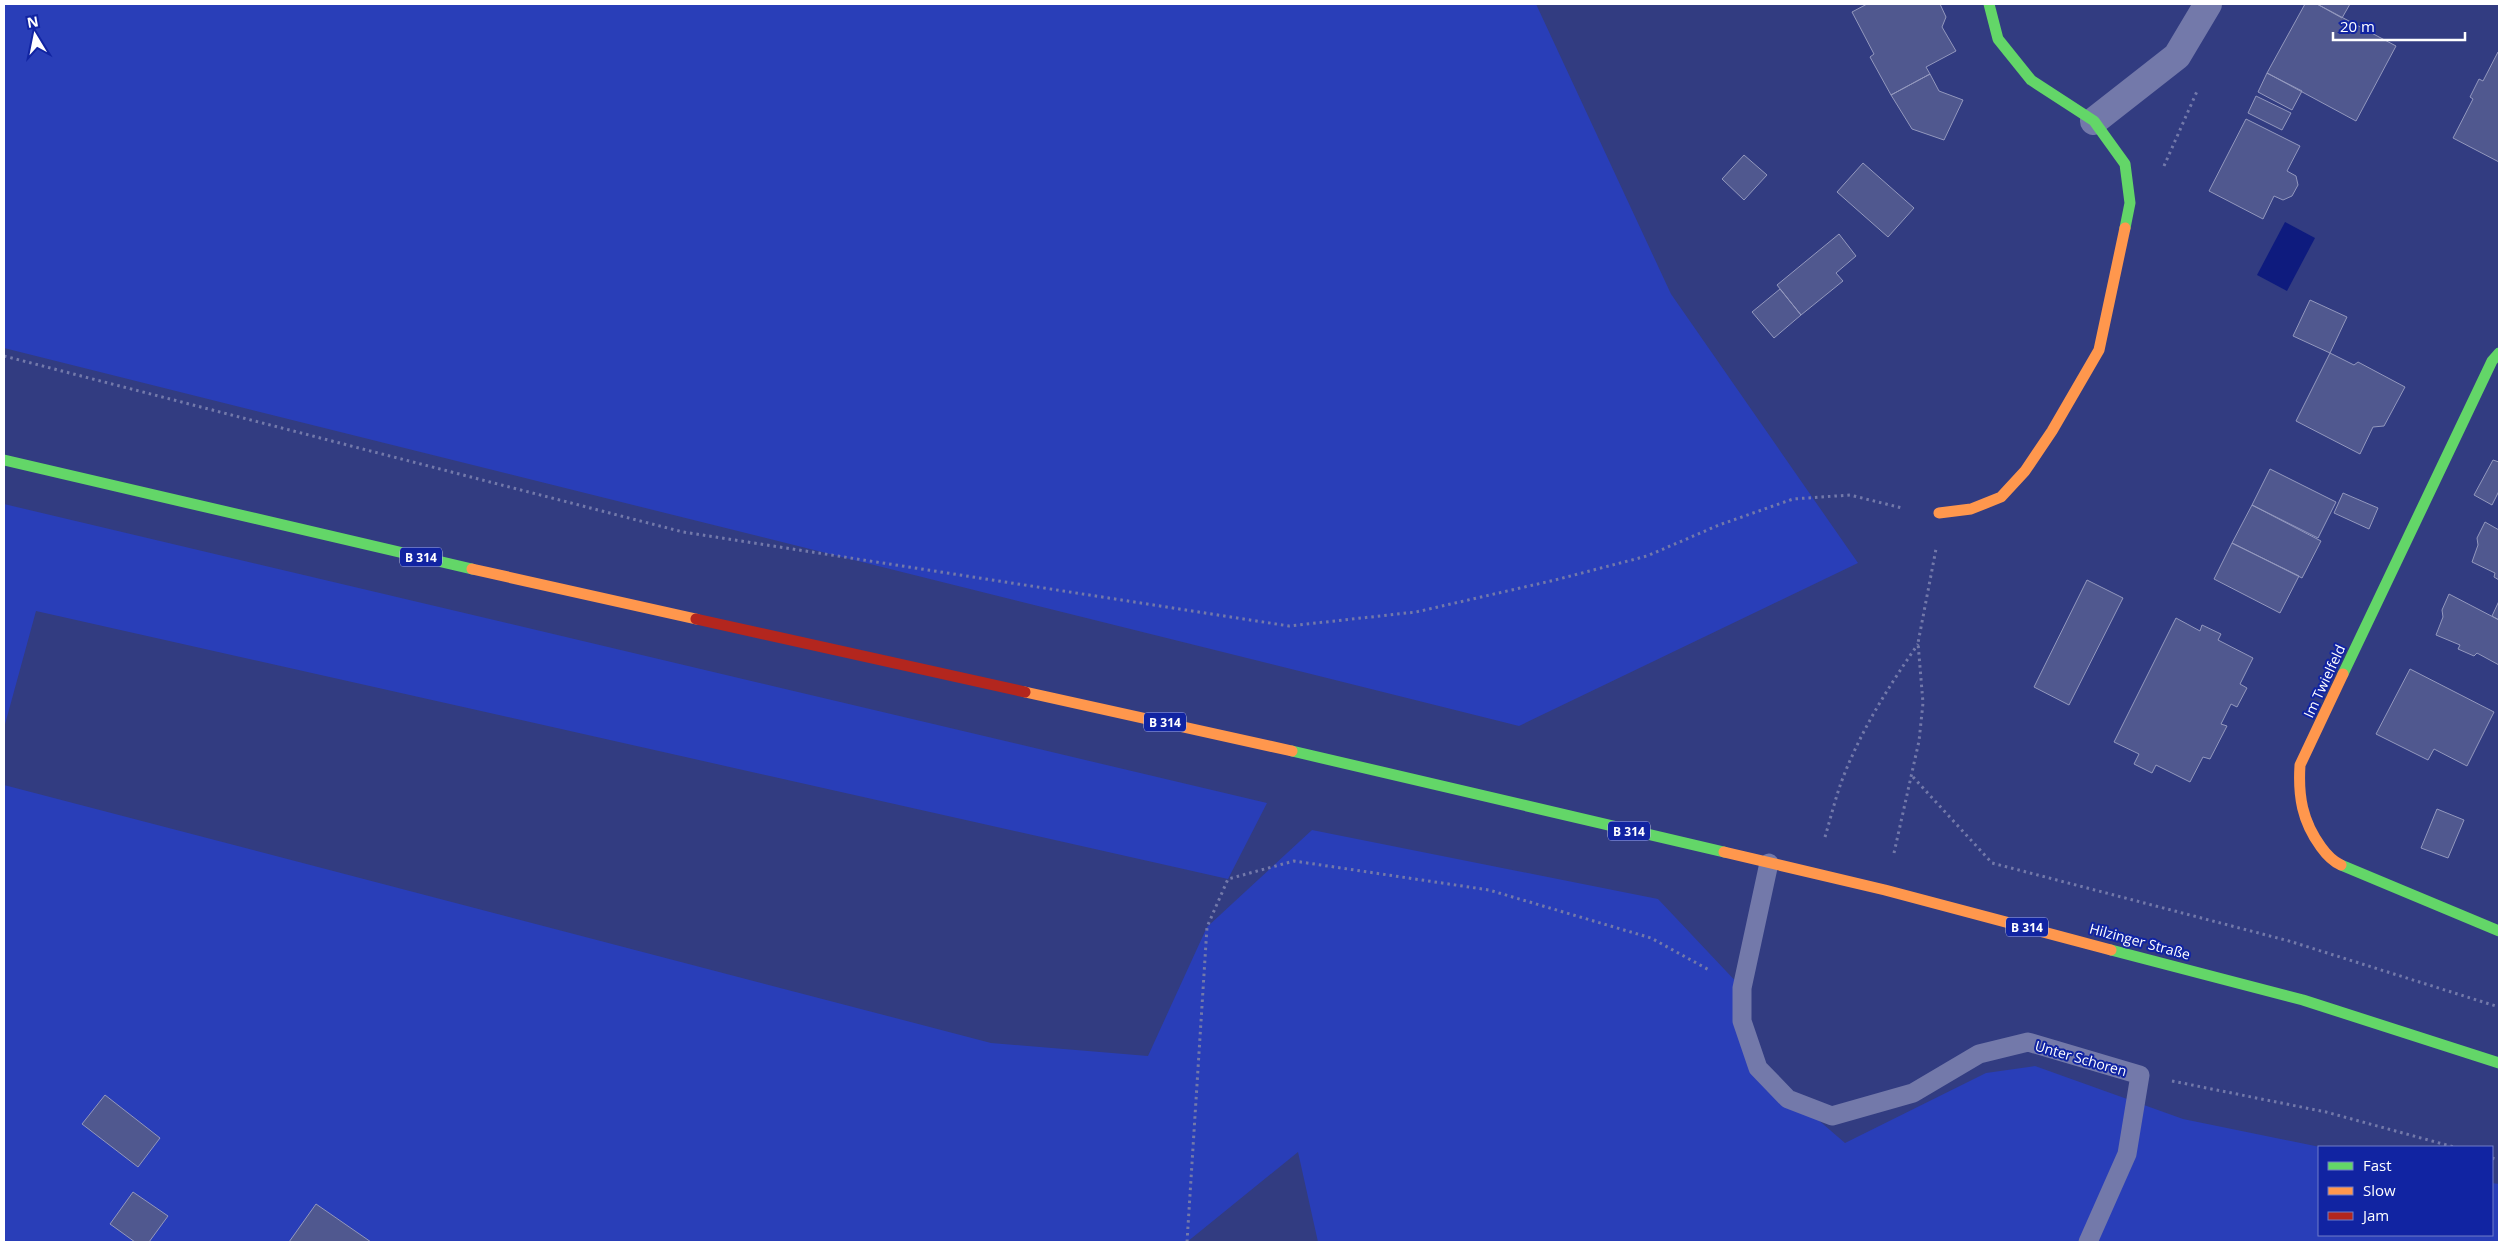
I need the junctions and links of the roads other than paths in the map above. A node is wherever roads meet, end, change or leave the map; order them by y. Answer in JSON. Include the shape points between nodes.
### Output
{"nodes":[{"id":1,"x":1989,"y":4,"type":"edge"},
{"id":2,"x":2208,"y":4,"type":"edge"},
{"id":3,"x":2094,"y":122,"type":"junction"},
{"id":4,"x":2499,"y":353,"type":"edge"},
{"id":5,"x":4,"y":460,"type":"edge"},
{"id":6,"x":1939,"y":513,"type":"road end"},
{"id":7,"x":1769,"y":863,"type":"junction"},
{"id":8,"x":2499,"y":931,"type":"edge"},
{"id":9,"x":2499,"y":1063,"type":"edge"},
{"id":10,"x":2088,"y":1242,"type":"edge"}],
"edges":[{"from":1,"to":3,"type":"main road","via":[[1998,38],[2031,80]]},
{"from":2,"to":3,"type":"street","via":[[2177,56]]},
{"from":3,"to":6,"type":"main road","via":[[2125,164],[2130,203],[2099,350],[2025,472],[2001,498],[1971,509]]},
{"from":4,"to":8,"type":"main road","name":"Im Twielfeld","via":[[2492,361],[2300,765],[2298,791],[2304,817],[2315,841],[2334,862]]},
{"from":5,"to":7,"type":"main road","number":"B 314","via":[[819,647],[1196,729]]},
{"from":7,"to":9,"type":"main road","name":"Hilzinger Straße","number":"B 314","via":[[1885,890],[2303,1000]]},
{"from":7,"to":10,"type":"lane","name":"Unter Schoren","via":[[1742,988],[1742,1021],[1758,1068],[1788,1099],[1832,1116],[1913,1093],[1979,1054],[2028,1042],[2140,1075],[2126,1154]]}]}
